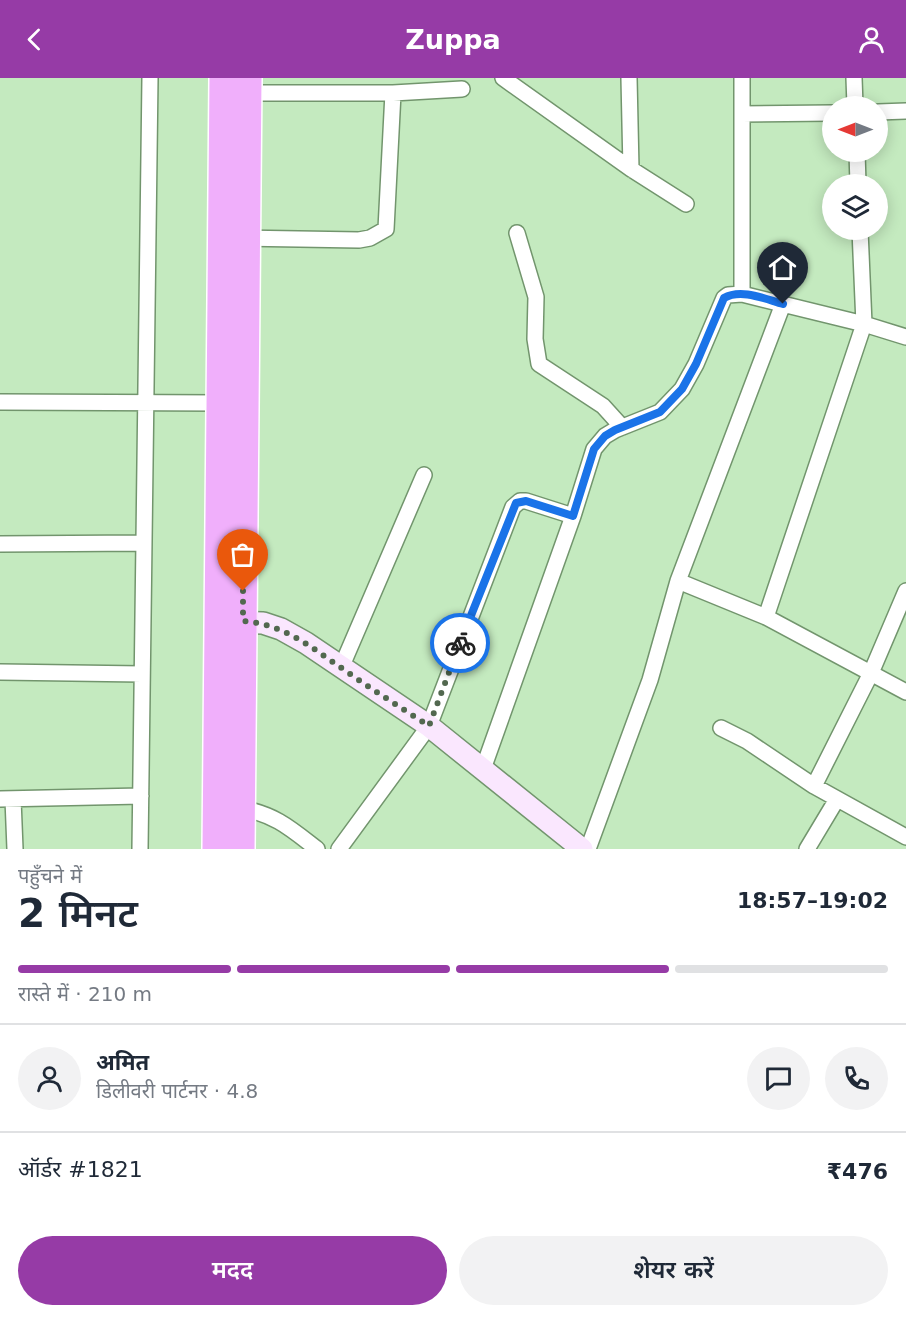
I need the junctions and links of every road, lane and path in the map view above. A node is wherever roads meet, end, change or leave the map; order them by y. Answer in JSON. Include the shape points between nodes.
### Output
{"nodes":[{"id":1,"x":150,"y":78,"type":"edge"},
{"id":2,"x":223,"y":78,"type":"edge"},
{"id":3,"x":503,"y":78,"type":"edge"},
{"id":4,"x":629,"y":78,"type":"edge"},
{"id":5,"x":742,"y":78,"type":"edge"},
{"id":6,"x":854,"y":78,"type":"edge"},
{"id":7,"x":248,"y":86,"type":"edge"},
{"id":8,"x":462,"y":89,"type":"dead end"},
{"id":9,"x":393,"y":93,"type":"junction"},
{"id":10,"x":855,"y":96,"type":"edge"},
{"id":11,"x":906,"y":111,"type":"edge"},
{"id":12,"x":888,"y":112,"type":"edge"},
{"id":13,"x":822,"y":113,"type":"edge"},
{"id":14,"x":742,"y":114,"type":"junction"},
{"id":15,"x":631,"y":169,"type":"junction"},
{"id":16,"x":686,"y":204,"type":"dead end"},
{"id":17,"x":516,"y":233,"type":"dead end"},
{"id":18,"x":246,"y":237,"type":"junction"},
{"id":19,"x":860,"y":240,"type":"edge"},
{"id":20,"x":742,"y":294,"type":"junction"},
{"id":21,"x":783,"y":304,"type":"junction"},
{"id":22,"x":864,"y":324,"type":"junction"},
{"id":23,"x":906,"y":337,"type":"edge"},
{"id":24,"x":0,"y":402,"type":"edge"},
{"id":25,"x":145,"y":402,"type":"junction"},
{"id":26,"x":220,"y":403,"type":"junction"},
{"id":27,"x":622,"y":427,"type":"junction"},
{"id":28,"x":424,"y":475,"type":"dead end"},
{"id":29,"x":573,"y":516,"type":"junction"},
{"id":30,"x":143,"y":543,"type":"junction"},
{"id":31,"x":0,"y":544,"type":"edge"},
{"id":32,"x":678,"y":581,"type":"junction"},
{"id":33,"x":906,"y":591,"type":"edge"},
{"id":34,"x":766,"y":617,"type":"junction"},
{"id":35,"x":231,"y":622,"type":"junction"},
{"id":36,"x":341,"y":668,"type":"junction"},
{"id":37,"x":0,"y":672,"type":"edge"},
{"id":38,"x":871,"y":673,"type":"junction"},
{"id":39,"x":142,"y":675,"type":"junction"},
{"id":40,"x":906,"y":692,"type":"edge"},
{"id":41,"x":429,"y":726,"type":"junction"},
{"id":42,"x":722,"y":728,"type":"dead end"},
{"id":43,"x":483,"y":769,"type":"junction"},
{"id":44,"x":814,"y":786,"type":"junction"},
{"id":45,"x":141,"y":796,"type":"junction"},
{"id":46,"x":7,"y":799,"type":"edge"},
{"id":47,"x":837,"y":799,"type":"junction"},
{"id":48,"x":241,"y":808,"type":"junction"},
{"id":49,"x":906,"y":837,"type":"edge"},
{"id":50,"x":15,"y":849,"type":"edge"},
{"id":51,"x":140,"y":849,"type":"edge"},
{"id":52,"x":216,"y":849,"type":"edge"},
{"id":53,"x":241,"y":849,"type":"edge"},
{"id":54,"x":317,"y":849,"type":"edge"},
{"id":55,"x":339,"y":849,"type":"edge"},
{"id":56,"x":582,"y":849,"type":"edge"},
{"id":57,"x":588,"y":849,"type":"edge"},
{"id":58,"x":807,"y":849,"type":"edge"}],
"edges":[{"from":1,"to":25,"type":"street"},
{"from":2,"to":26,"type":"highway"},
{"from":3,"to":15,"type":"street"},
{"from":4,"to":15,"type":"street"},
{"from":5,"to":14,"type":"street"},
{"from":6,"to":10,"type":"street"},
{"from":7,"to":9,"type":"street"},
{"from":7,"to":18,"type":"highway"},
{"from":8,"to":9,"type":"street"},
{"from":9,"to":18,"type":"street","via":[[386,229],[359,240]]},
{"from":11,"to":12,"type":"street"},
{"from":13,"to":14,"type":"street"},
{"from":14,"to":20,"type":"street"},
{"from":15,"to":16,"type":"street"},
{"from":17,"to":27,"type":"street","via":[[536,297],[539,364],[603,405]]},
{"from":18,"to":35,"type":"highway"},
{"from":19,"to":22,"type":"street"},
{"from":20,"to":21,"type":"street"},
{"from":20,"to":27,"type":"street","via":[[728,295],[721,302],[682,389],[660,412]]},
{"from":21,"to":22,"type":"street"},
{"from":21,"to":32,"type":"street"},
{"from":22,"to":23,"type":"street"},
{"from":22,"to":34,"type":"street"},
{"from":24,"to":25,"type":"street"},
{"from":25,"to":26,"type":"street"},
{"from":25,"to":30,"type":"street"},
{"from":26,"to":35,"type":"highway"},
{"from":27,"to":29,"type":"street","via":[[605,436],[594,449]]},
{"from":28,"to":36,"type":"street"},
{"from":29,"to":41,"type":"street","via":[[526,501],[513,507]]},
{"from":29,"to":43,"type":"street"},
{"from":30,"to":31,"type":"street"},
{"from":30,"to":39,"type":"street"},
{"from":32,"to":34,"type":"street"},
{"from":32,"to":57,"type":"street","via":[[650,680]]},
{"from":33,"to":38,"type":"street"},
{"from":34,"to":38,"type":"street"},
{"from":35,"to":36,"type":"street","via":[[263,623],[281,629]]},
{"from":35,"to":48,"type":"highway"},
{"from":35,"to":52,"type":"highway"},
{"from":36,"to":41,"type":"street"},
{"from":37,"to":39,"type":"street"},
{"from":38,"to":40,"type":"street"},
{"from":38,"to":44,"type":"street"},
{"from":39,"to":45,"type":"street"},
{"from":41,"to":43,"type":"street"},
{"from":41,"to":55,"type":"street"},
{"from":42,"to":44,"type":"street"},
{"from":43,"to":56,"type":"street"},
{"from":44,"to":47,"type":"street"},
{"from":45,"to":46,"type":"street"},
{"from":45,"to":51,"type":"street"},
{"from":46,"to":50,"type":"street"},
{"from":47,"to":49,"type":"street"},
{"from":47,"to":58,"type":"street"},
{"from":48,"to":53,"type":"highway"},
{"from":48,"to":54,"type":"street","via":[[262,812],[282,822]]}]}
